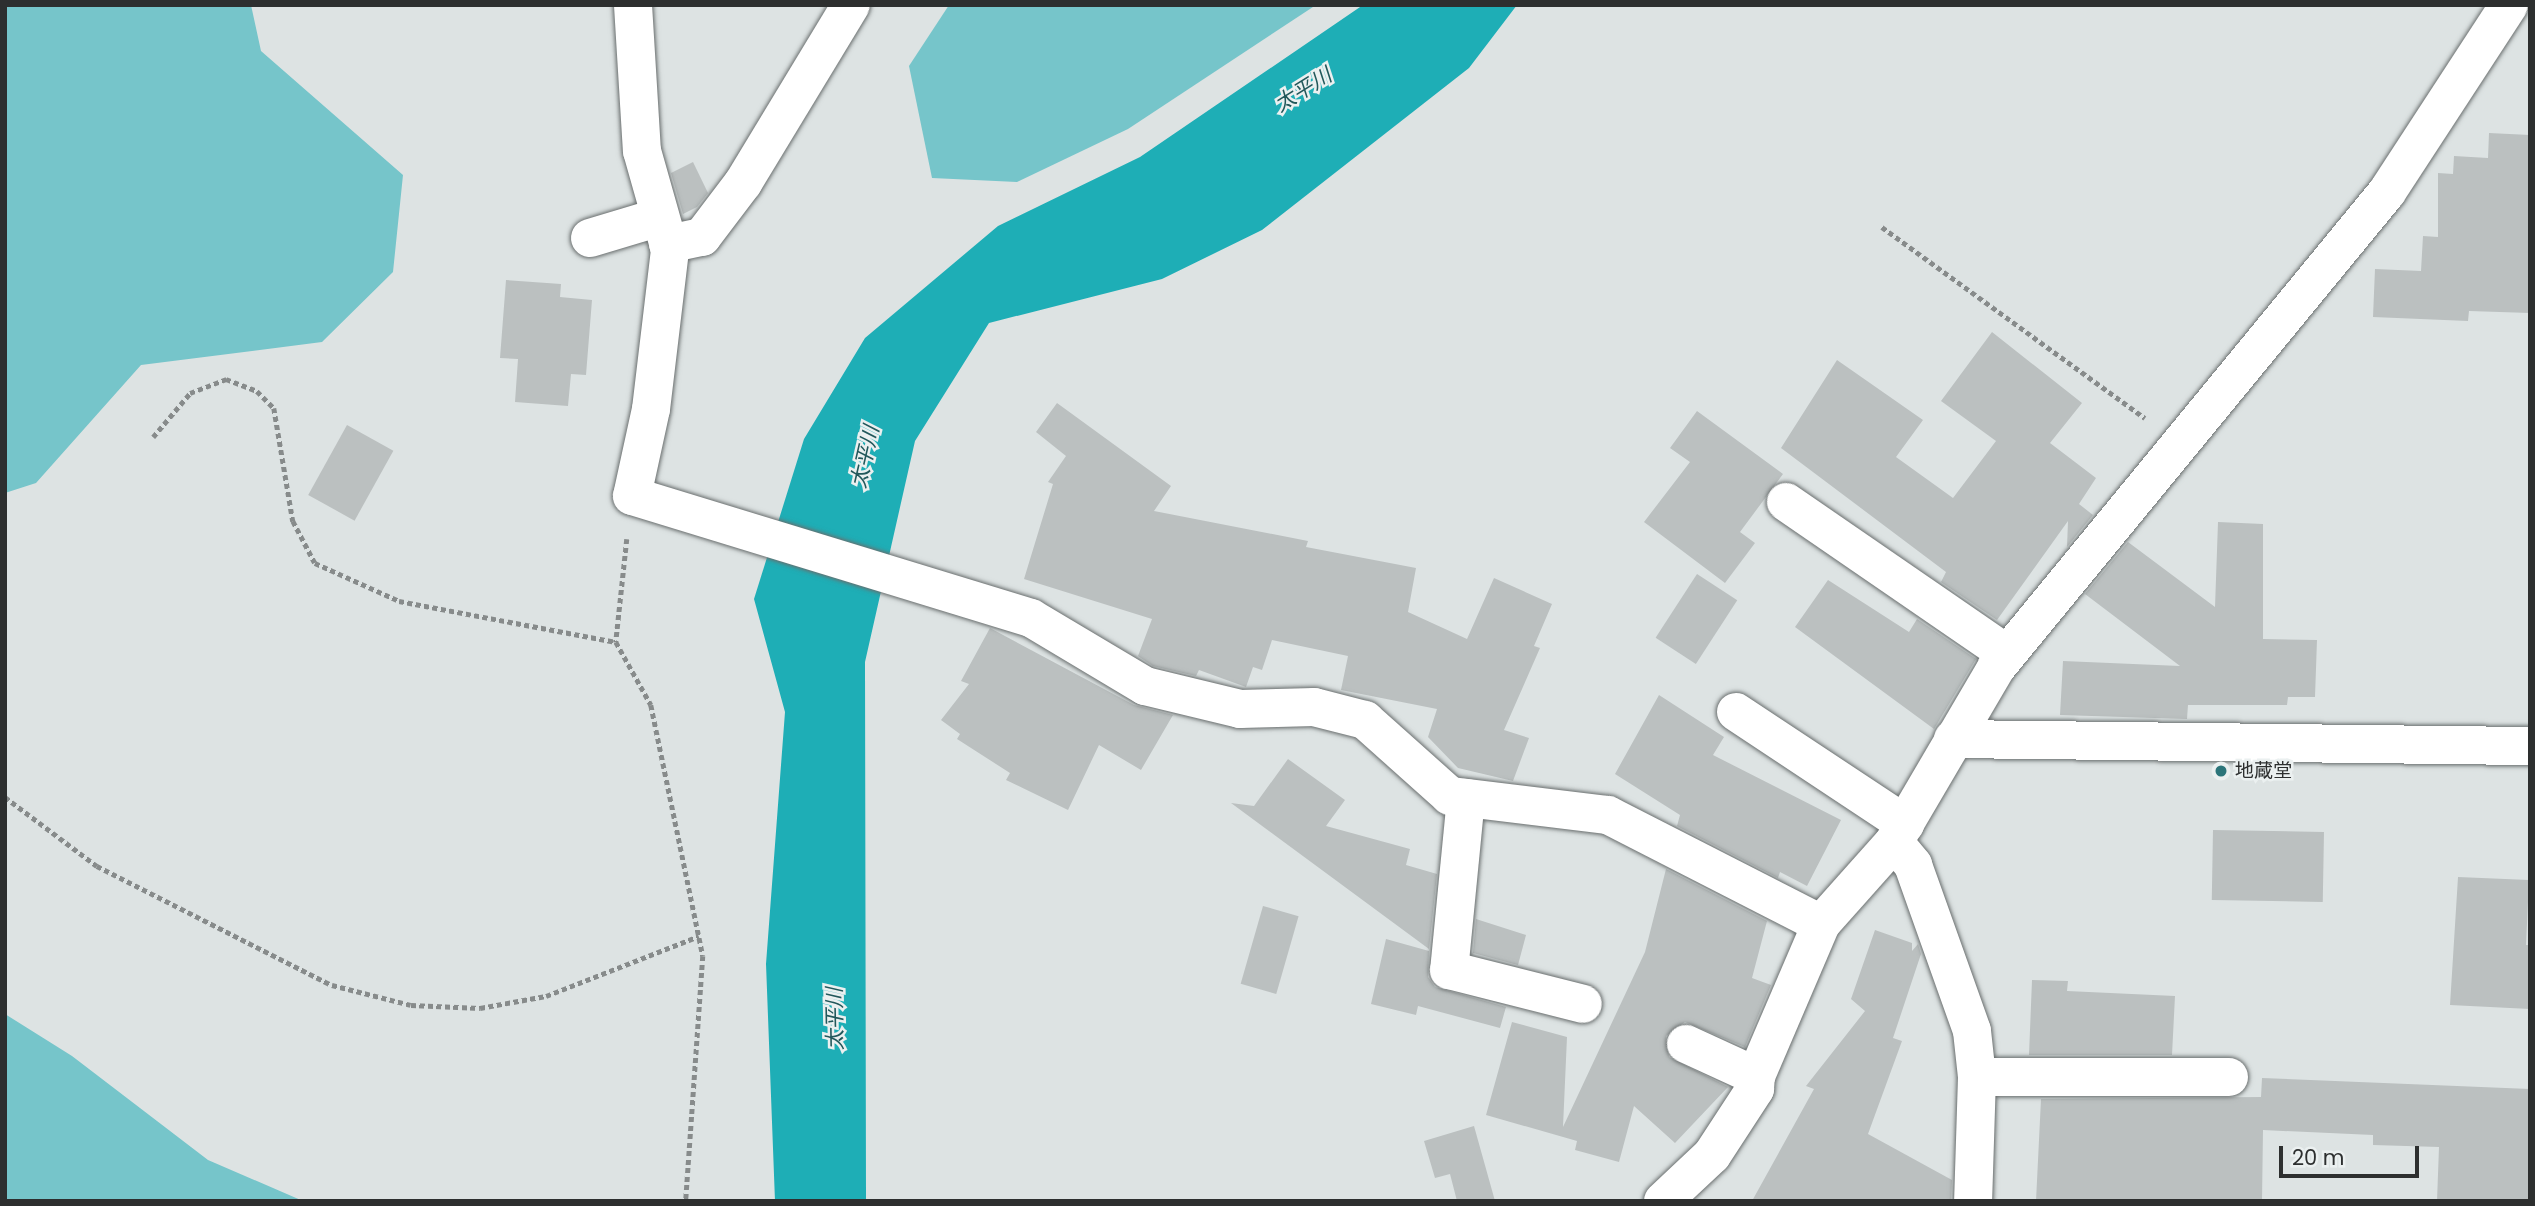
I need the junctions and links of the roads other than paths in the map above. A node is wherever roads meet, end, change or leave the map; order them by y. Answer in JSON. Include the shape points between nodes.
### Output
{"nodes":[{"id":1,"x":634,"y":5,"type":"edge"},
{"id":2,"x":852,"y":5,"type":"edge"},
{"id":3,"x":2509,"y":5,"type":"edge"},
{"id":4,"x":664,"y":231,"type":"junction"},
{"id":5,"x":590,"y":238,"type":"dead end"},
{"id":6,"x":1786,"y":502,"type":"dead end"},
{"id":7,"x":2007,"y":654,"type":"junction"},
{"id":8,"x":1735,"y":712,"type":"dead end"},
{"id":9,"x":1953,"y":739,"type":"junction"},
{"id":10,"x":2530,"y":746,"type":"edge"},
{"id":11,"x":1466,"y":798,"type":"junction"},
{"id":12,"x":1899,"y":833,"type":"junction"},
{"id":13,"x":1821,"y":924,"type":"junction"},
{"id":14,"x":1583,"y":1004,"type":"dead end"},
{"id":15,"x":1686,"y":1044,"type":"dead end"},
{"id":16,"x":1756,"y":1076,"type":"junction"},
{"id":17,"x":1978,"y":1077,"type":"junction"},
{"id":18,"x":2229,"y":1077,"type":"dead end"},
{"id":19,"x":1663,"y":1201,"type":"edge"},
{"id":20,"x":1973,"y":1201,"type":"edge"}],
"edges":[{"from":1,"to":4,"type":"street","via":[[642,151]]},
{"from":2,"to":4,"type":"street","via":[[743,183],[702,237]]},
{"from":3,"to":7,"type":"street","via":[[2387,192]]},
{"from":4,"to":5,"type":"street"},
{"from":4,"to":11,"type":"street","via":[[651,409],[632,496],[958,592],[1031,618],[1145,685],[1240,709],[1314,707],[1365,720],[1450,796]]},
{"from":6,"to":7,"type":"street"},
{"from":7,"to":9,"type":"street"},
{"from":8,"to":12,"type":"street"},
{"from":9,"to":10,"type":"street"},
{"from":9,"to":12,"type":"street"},
{"from":11,"to":13,"type":"street","via":[[1608,815]]},
{"from":11,"to":14,"type":"street","via":[[1450,970]]},
{"from":12,"to":13,"type":"street"},
{"from":12,"to":17,"type":"street","via":[[1972,1031]]},
{"from":13,"to":16,"type":"street"},
{"from":15,"to":16,"type":"street"},
{"from":16,"to":19,"type":"street","via":[[1755,1089],[1712,1155]]},
{"from":17,"to":18,"type":"street"},
{"from":17,"to":20,"type":"street"}]}
